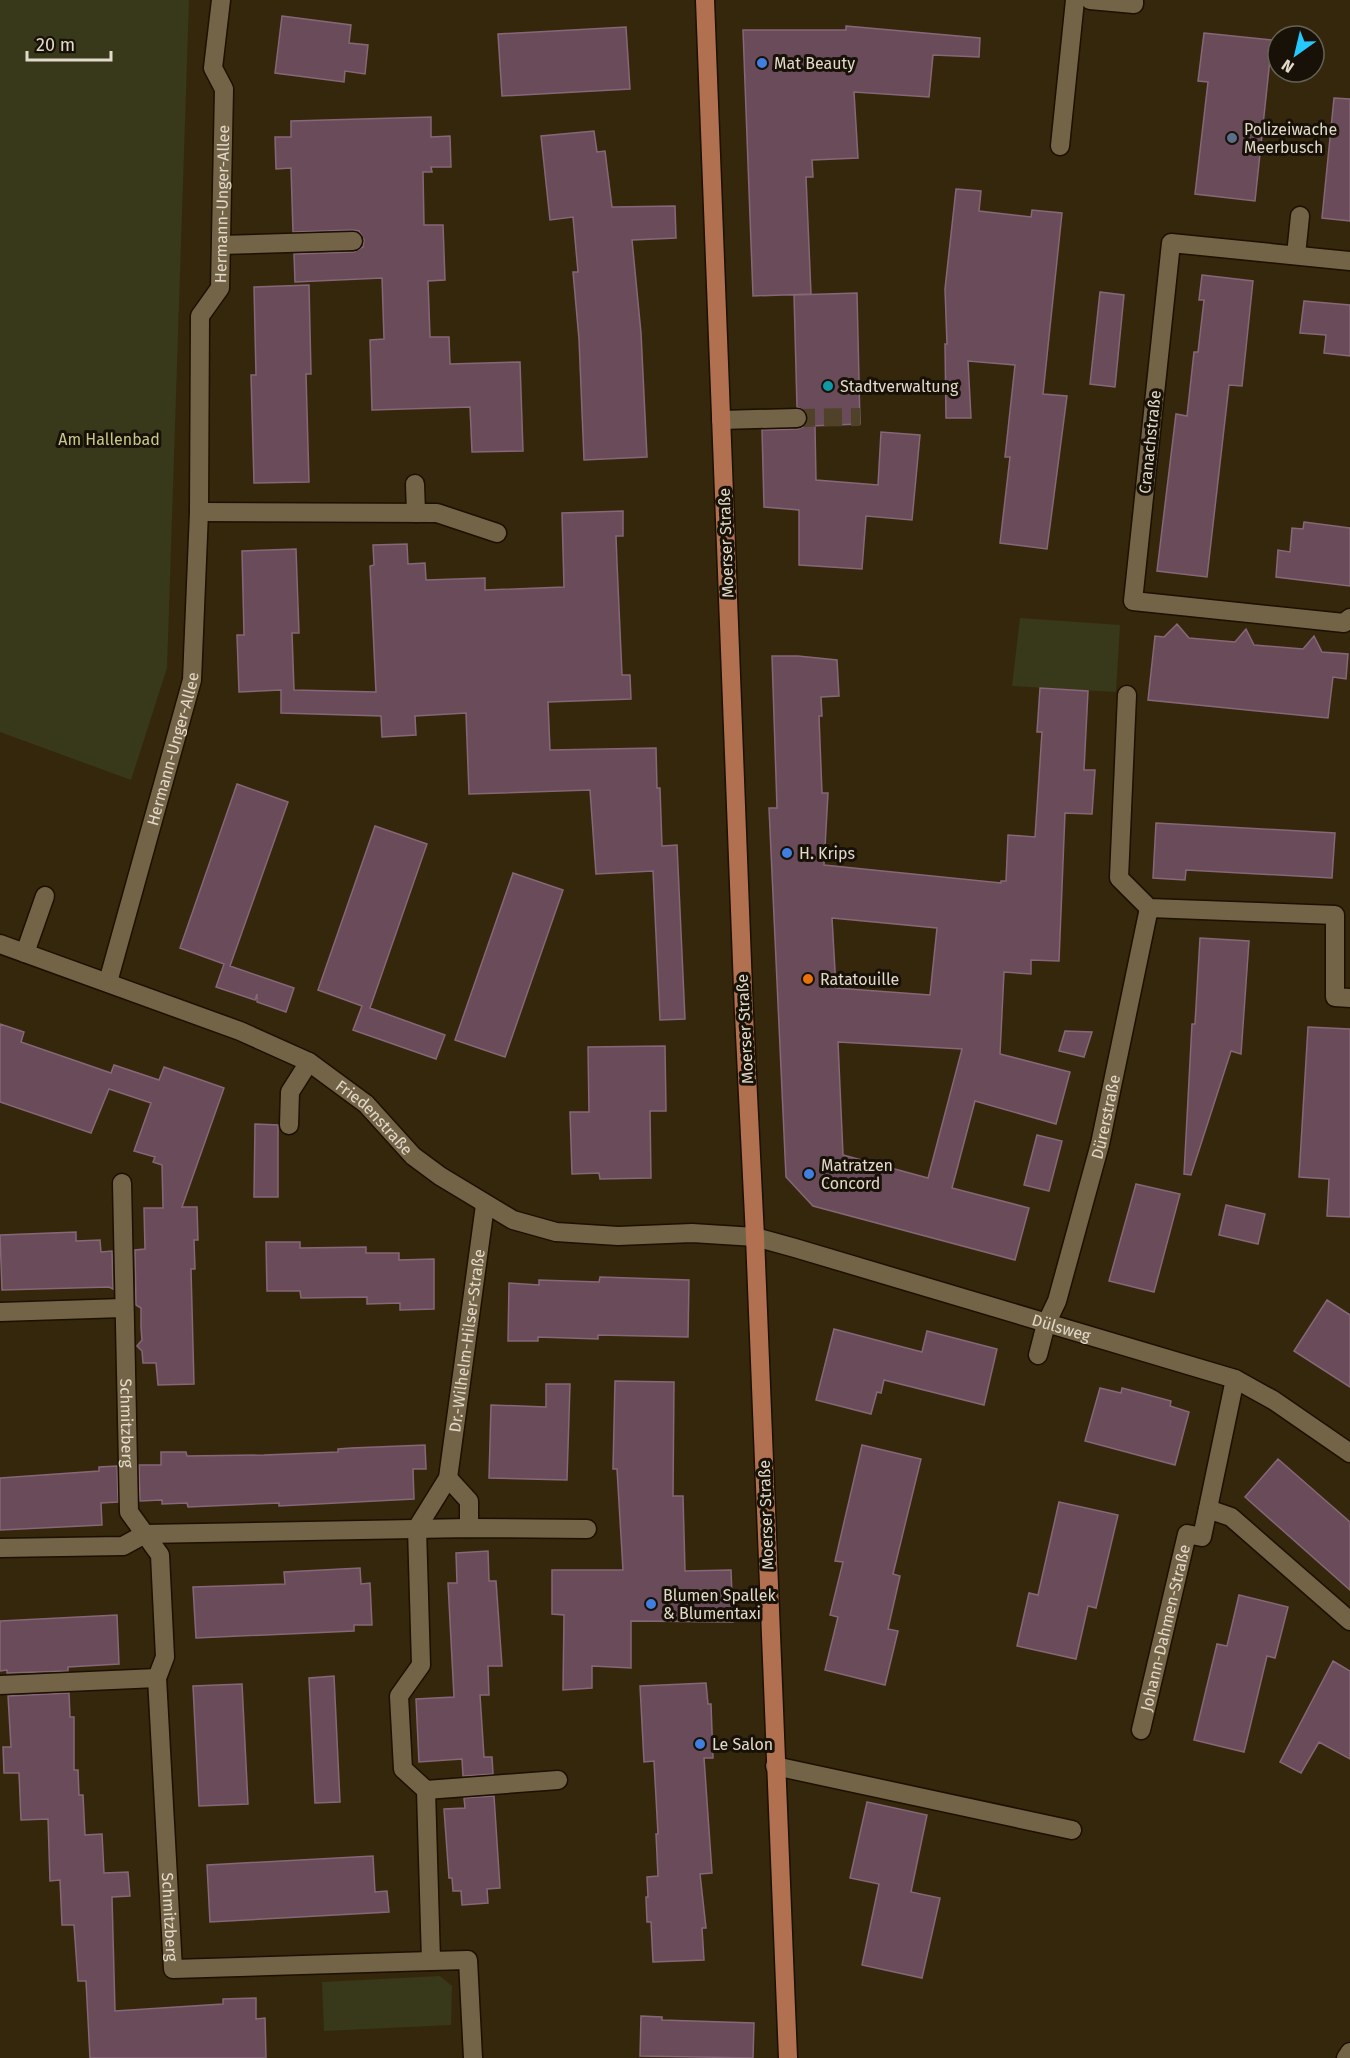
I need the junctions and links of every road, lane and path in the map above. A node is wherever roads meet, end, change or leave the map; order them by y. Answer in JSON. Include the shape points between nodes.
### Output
{"nodes":[{"id":1,"x":221,"y":0,"type":"edge"},
{"id":2,"x":705,"y":0,"type":"edge"},
{"id":3,"x":1075,"y":0,"type":"edge"},
{"id":4,"x":1090,"y":0,"type":"edge"},
{"id":5,"x":1134,"y":0,"type":"edge"},
{"id":6,"x":1060,"y":146,"type":"dead end"},
{"id":7,"x":1300,"y":216,"type":"dead end"},
{"id":8,"x":352,"y":241,"type":"dead end"},
{"id":9,"x":221,"y":245,"type":"junction"},
{"id":10,"x":1296,"y":255,"type":"junction"},
{"id":11,"x":1350,"y":261,"type":"edge"},
{"id":12,"x":797,"y":418,"type":"tunnel mouth"},
{"id":13,"x":721,"y":420,"type":"junction"},
{"id":14,"x":415,"y":484,"type":"dead end"},
{"id":15,"x":199,"y":512,"type":"junction"},
{"id":16,"x":416,"y":513,"type":"junction"},
{"id":17,"x":496,"y":533,"type":"dead end"},
{"id":18,"x":1350,"y":618,"type":"edge"},
{"id":19,"x":1127,"y":695,"type":"dead end"},
{"id":20,"x":45,"y":896,"type":"dead end"},
{"id":21,"x":1149,"y":908,"type":"junction"},
{"id":22,"x":0,"y":944,"type":"edge"},
{"id":23,"x":24,"y":953,"type":"junction"},
{"id":24,"x":108,"y":982,"type":"junction"},
{"id":25,"x":1350,"y":998,"type":"edge"},
{"id":26,"x":309,"y":1062,"type":"junction"},
{"id":27,"x":289,"y":1125,"type":"dead end"},
{"id":28,"x":122,"y":1183,"type":"dead end"},
{"id":29,"x":485,"y":1204,"type":"junction"},
{"id":30,"x":755,"y":1238,"type":"junction"},
{"id":31,"x":123,"y":1308,"type":"junction"},
{"id":32,"x":0,"y":1312,"type":"edge"},
{"id":33,"x":1046,"y":1324,"type":"junction"},
{"id":34,"x":1038,"y":1355,"type":"dead end"},
{"id":35,"x":1235,"y":1379,"type":"junction"},
{"id":36,"x":1350,"y":1453,"type":"edge"},
{"id":37,"x":448,"y":1478,"type":"junction"},
{"id":38,"x":1208,"y":1509,"type":"junction"},
{"id":39,"x":417,"y":1528,"type":"junction"},
{"id":40,"x":469,"y":1528,"type":"junction"},
{"id":41,"x":587,"y":1529,"type":"dead end"},
{"id":42,"x":145,"y":1534,"type":"junction"},
{"id":43,"x":0,"y":1548,"type":"edge"},
{"id":44,"x":1350,"y":1621,"type":"edge"},
{"id":45,"x":157,"y":1678,"type":"junction"},
{"id":46,"x":0,"y":1684,"type":"edge"},
{"id":47,"x":1141,"y":1730,"type":"dead end"},
{"id":48,"x":776,"y":1766,"type":"junction"},
{"id":49,"x":558,"y":1780,"type":"dead end"},
{"id":50,"x":426,"y":1790,"type":"junction"},
{"id":51,"x":1072,"y":1830,"type":"dead end"},
{"id":52,"x":431,"y":1961,"type":"junction"},
{"id":53,"x":1350,"y":2052,"type":"edge"},
{"id":54,"x":473,"y":2058,"type":"edge"},
{"id":55,"x":788,"y":2058,"type":"edge"},
{"id":56,"x":1346,"y":2058,"type":"edge"}],
"edges":[{"from":1,"to":9,"type":"street","name":"Hermann-Unger-Allee","via":[[213,68],[224,89]]},
{"from":2,"to":13,"type":"main road","name":"Moerser Straße"},
{"from":3,"to":6,"type":"street"},
{"from":4,"to":5,"type":"street","via":[[1134,4]]},
{"from":7,"to":10,"type":"street"},
{"from":8,"to":9,"type":"street"},
{"from":9,"to":15,"type":"street","name":"Hermann-Unger-Allee","via":[[220,288],[200,316]]},
{"from":10,"to":11,"type":"street","name":"Cranachstraße"},
{"from":10,"to":18,"type":"street","name":"Cranachstraße","via":[[1172,243],[1133,601],[1344,622]]},
{"from":12,"to":13,"type":"street"},
{"from":13,"to":30,"type":"main road","name":"Moerser Straße"},
{"from":14,"to":16,"type":"street"},
{"from":15,"to":16,"type":"street"},
{"from":15,"to":24,"type":"street","name":"Hermann-Unger-Allee","via":[[192,680]]},
{"from":16,"to":17,"type":"street","via":[[437,513]]},
{"from":19,"to":21,"type":"street","via":[[1119,878]]},
{"from":20,"to":23,"type":"street"},
{"from":21,"to":25,"type":"street","via":[[1335,915],[1335,997]]},
{"from":21,"to":33,"type":"street","name":"Dürerstraße","via":[[1100,1144],[1057,1301]]},
{"from":22,"to":23,"type":"street","name":"Friedenstraße"},
{"from":23,"to":24,"type":"street","name":"Friedenstraße"},
{"from":24,"to":26,"type":"street","name":"Friedenstraße","via":[[240,1031]]},
{"from":26,"to":27,"type":"street","via":[[290,1092]]},
{"from":26,"to":29,"type":"street","name":"Friedenstraße","via":[[366,1104],[413,1156]]},
{"from":28,"to":31,"type":"street","name":"Schmitzberg"},
{"from":29,"to":30,"type":"street","name":"Friedenstraße","via":[[513,1220],[556,1232],[618,1236],[692,1233]]},
{"from":29,"to":37,"type":"street","name":"Dr.-Wilhelm-Hilser-Straße"},
{"from":30,"to":33,"type":"street","name":"Dülsweg"},
{"from":30,"to":48,"type":"main road","name":"Moerser Straße"},
{"from":31,"to":32,"type":"street"},
{"from":31,"to":42,"type":"street","name":"Schmitzberg","via":[[129,1512]]},
{"from":33,"to":34,"type":"street","name":"Dürerstraße"},
{"from":33,"to":35,"type":"street","name":"Dülsweg"},
{"from":35,"to":36,"type":"street","name":"Dülsweg"},
{"from":35,"to":38,"type":"street","name":"Johann-Dahmen-Straße"},
{"from":37,"to":39,"type":"street","name":"Dr.-Wilhelm-Hilser-Straße"},
{"from":37,"to":40,"type":"street","via":[[469,1501]]},
{"from":38,"to":44,"type":"street","via":[[1231,1517]]},
{"from":38,"to":47,"type":"street","name":"Johann-Dahmen-Straße","via":[[1202,1537],[1187,1534]]},
{"from":39,"to":40,"type":"street"},
{"from":39,"to":42,"type":"street"},
{"from":39,"to":50,"type":"street","via":[[421,1665],[399,1696],[403,1769]]},
{"from":40,"to":41,"type":"street"},
{"from":42,"to":43,"type":"street","via":[[123,1546]]},
{"from":42,"to":45,"type":"street","name":"Schmitzberg","via":[[160,1555],[165,1657]]},
{"from":45,"to":46,"type":"street"},
{"from":45,"to":52,"type":"street","name":"Schmitzberg","via":[[173,1970]]},
{"from":48,"to":51,"type":"street"},
{"from":48,"to":55,"type":"main road","name":"Moerser Straße"},
{"from":49,"to":50,"type":"street"},
{"from":50,"to":52,"type":"street"},
{"from":52,"to":54,"type":"street","via":[[468,1960]]},
{"from":53,"to":56,"type":"street"}]}
